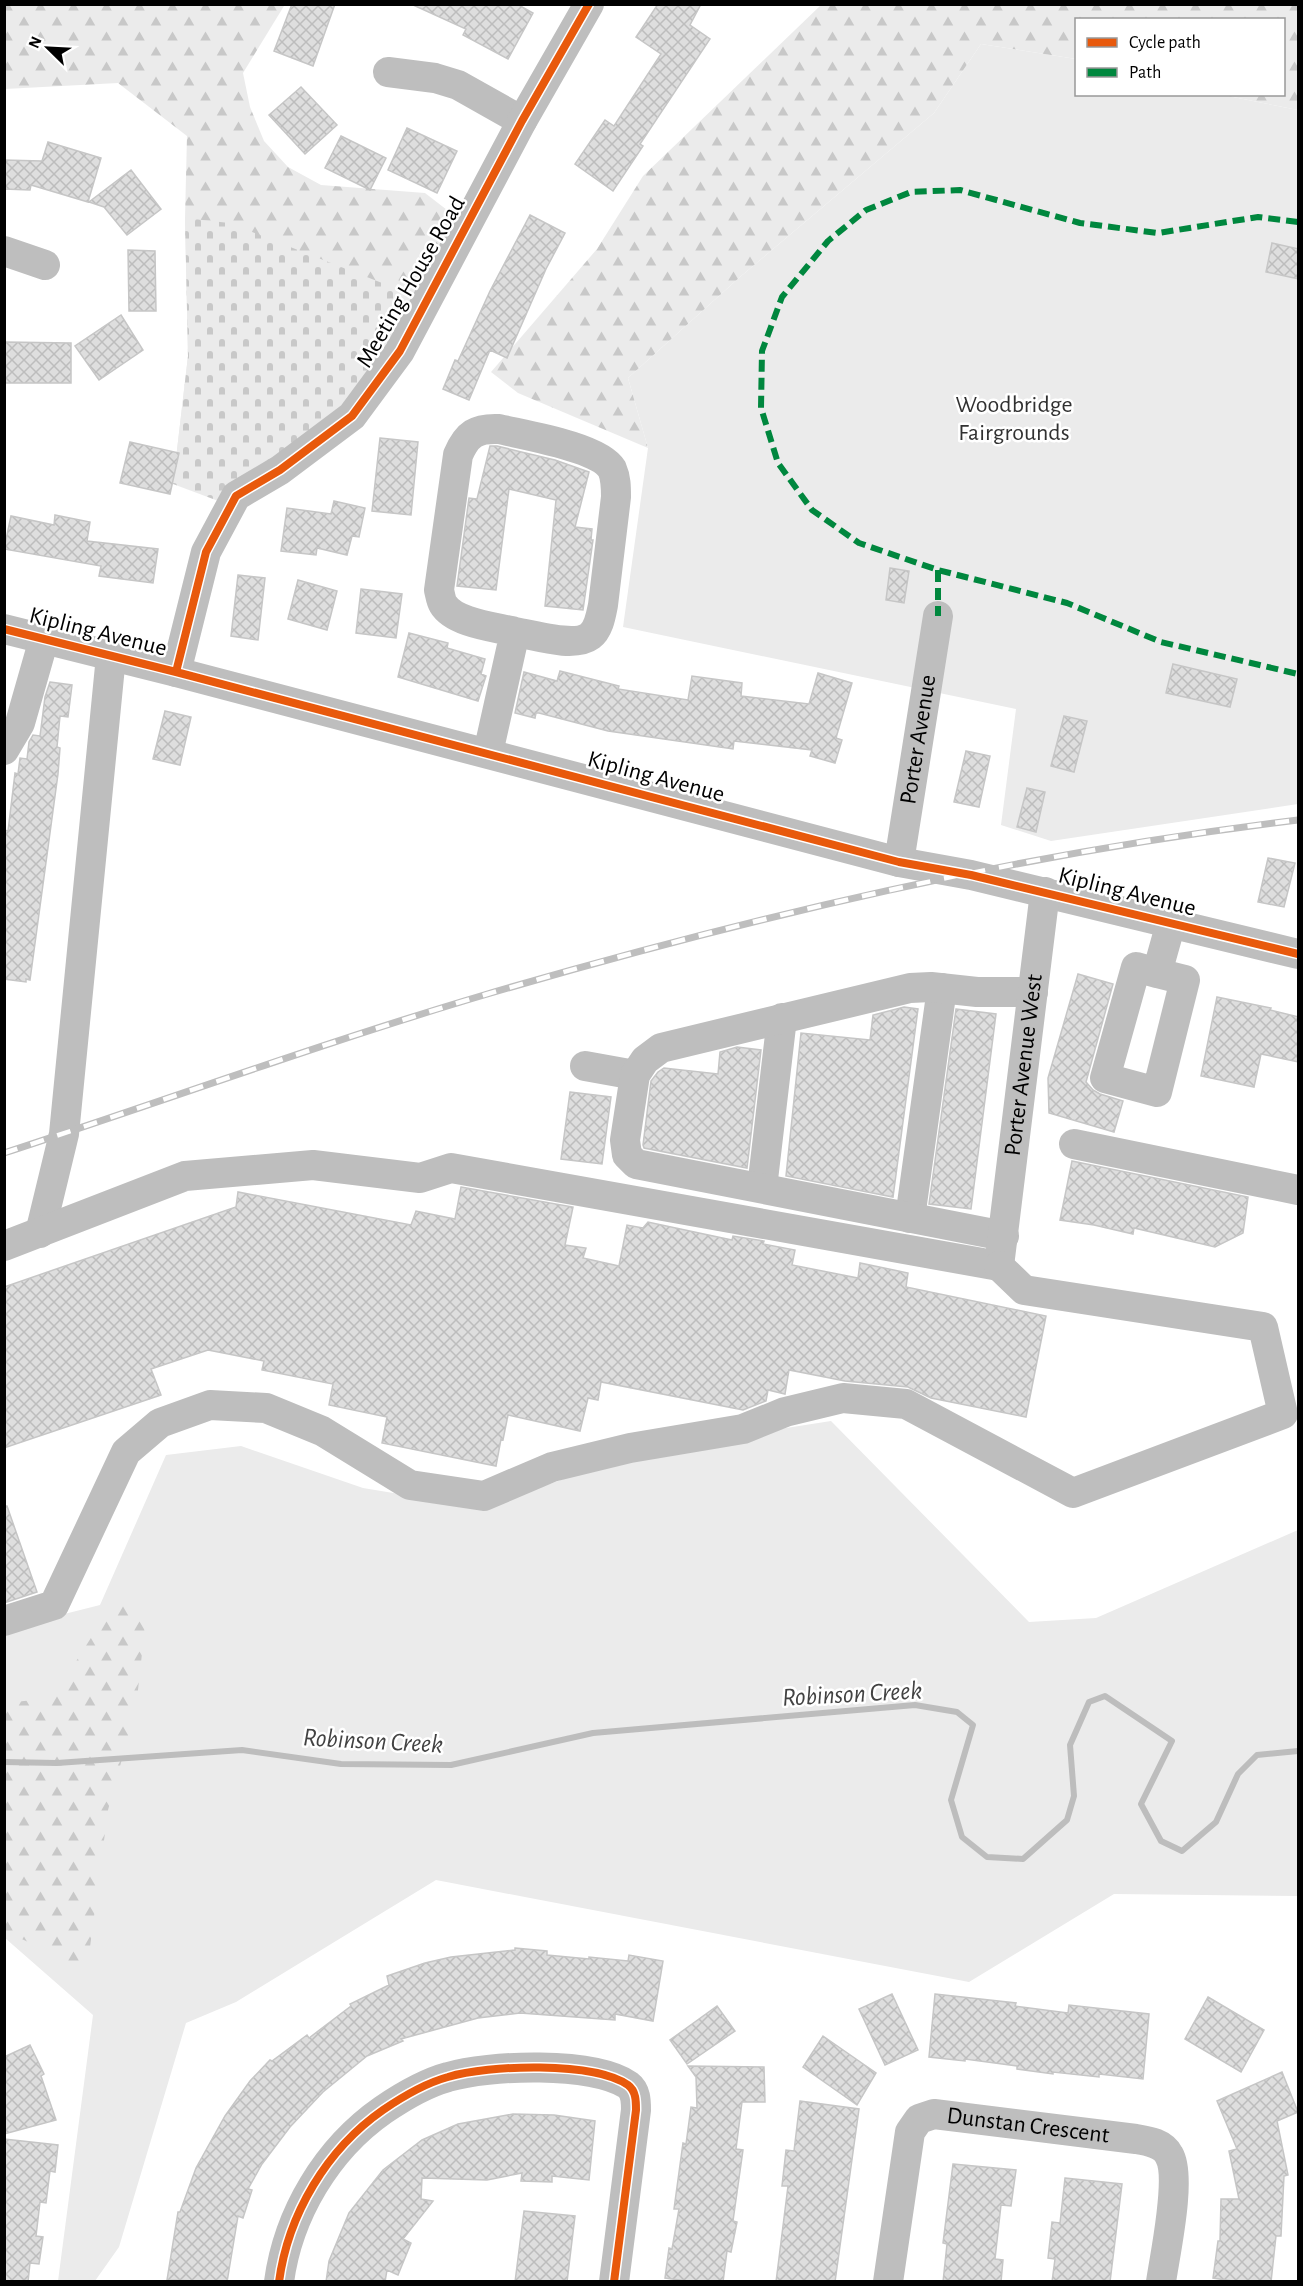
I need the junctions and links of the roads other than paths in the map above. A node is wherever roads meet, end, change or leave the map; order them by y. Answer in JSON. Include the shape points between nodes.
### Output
{"nodes":[{"id":1,"x":589,"y":4,"type":"edge"},
{"id":2,"x":388,"y":72,"type":"dead end"},
{"id":3,"x":522,"y":121,"type":"junction"},
{"id":4,"x":4,"y":251,"type":"edge"},
{"id":5,"x":45,"y":265,"type":"dead end"},
{"id":6,"x":938,"y":616,"type":"dead end"},
{"id":7,"x":4,"y":629,"type":"edge"},
{"id":8,"x":515,"y":632,"type":"junction"},
{"id":9,"x":44,"y":639,"type":"junction"},
{"id":10,"x":111,"y":656,"type":"junction"},
{"id":11,"x":176,"y":672,"type":"junction"},
{"id":12,"x":4,"y":750,"type":"edge"},
{"id":13,"x":488,"y":753,"type":"junction"},
{"id":14,"x":899,"y":862,"type":"junction"},
{"id":15,"x":1045,"y":892,"type":"junction"},
{"id":16,"x":1171,"y":923,"type":"junction"},
{"id":17,"x":1299,"y":954,"type":"edge"},
{"id":18,"x":1156,"y":973,"type":"dead end"},
{"id":19,"x":942,"y":988,"type":"junction"},
{"id":20,"x":1033,"y":992,"type":"junction"},
{"id":21,"x":782,"y":1018,"type":"junction"},
{"id":22,"x":585,"y":1066,"type":"dead end"},
{"id":23,"x":635,"y":1075,"type":"junction"},
{"id":24,"x":1074,"y":1144,"type":"dead end"},
{"id":25,"x":762,"y":1188,"type":"junction"},
{"id":26,"x":1299,"y":1190,"type":"edge"},
{"id":27,"x":910,"y":1218,"type":"junction"},
{"id":28,"x":40,"y":1233,"type":"junction"},
{"id":29,"x":1004,"y":1236,"type":"junction"},
{"id":30,"x":4,"y":1246,"type":"edge"},
{"id":31,"x":999,"y":1266,"type":"junction"},
{"id":32,"x":4,"y":1621,"type":"edge"},
{"id":33,"x":279,"y":2282,"type":"edge"},
{"id":34,"x":614,"y":2282,"type":"edge"},
{"id":35,"x":888,"y":2282,"type":"edge"},
{"id":36,"x":1161,"y":2282,"type":"edge"}],
"edges":[{"from":1,"to":3,"type":"street","name":"Meeting House Road"},
{"from":2,"to":3,"type":"street","via":[[458,85]]},
{"from":3,"to":11,"type":"street","name":"Meeting House Road","via":[[400,351],[352,416],[279,470],[236,496],[206,552]]},
{"from":4,"to":5,"type":"street"},
{"from":6,"to":14,"type":"street","name":"Porter Avenue"},
{"from":7,"to":9,"type":"street","name":"Kipling Avenue"},
{"from":8,"to":8,"type":"street","via":[[452,613],[443,604],[439,590],[458,456],[472,433],[485,428],[583,450],[611,467],[616,480],[603,605],[591,636],[577,641]]},
{"from":8,"to":13,"type":"street"},
{"from":9,"to":10,"type":"street","name":"Kipling Avenue"},
{"from":9,"to":12,"type":"street","name":"Kipling Avenue","via":[[20,723]]},
{"from":10,"to":11,"type":"street","name":"Kipling Avenue"},
{"from":10,"to":28,"type":"street","via":[[64,1134]]},
{"from":11,"to":13,"type":"street","name":"Kipling Avenue"},
{"from":13,"to":14,"type":"street","name":"Kipling Avenue"},
{"from":14,"to":15,"type":"street","name":"Kipling Avenue"},
{"from":15,"to":16,"type":"street","name":"Kipling Avenue"},
{"from":15,"to":20,"type":"street","name":"Porter Avenue West"},
{"from":16,"to":17,"type":"street","name":"Kipling Avenue"},
{"from":16,"to":18,"type":"street"},
{"from":19,"to":20,"type":"street"},
{"from":19,"to":21,"type":"street","via":[[910,988]]},
{"from":19,"to":27,"type":"street"},
{"from":20,"to":29,"type":"street","name":"Porter Avenue West"},
{"from":21,"to":23,"type":"street","via":[[661,1048],[645,1060]]},
{"from":21,"to":25,"type":"street"},
{"from":22,"to":23,"type":"street"},
{"from":23,"to":25,"type":"street","via":[[625,1140],[627,1155],[636,1164]]},
{"from":24,"to":26,"type":"street"},
{"from":25,"to":27,"type":"street"},
{"from":27,"to":29,"type":"street"},
{"from":28,"to":30,"type":"street"},
{"from":28,"to":31,"type":"street","via":[[185,1176],[313,1165],[420,1178],[451,1168]]},
{"from":29,"to":31,"type":"street","name":"Porter Avenue West"},
{"from":31,"to":32,"type":"street","via":[[1024,1290],[1263,1327],[1283,1414],[1073,1493],[906,1404],[843,1398],[785,1412],[743,1429],[630,1448],[552,1467],[484,1496],[410,1485],[322,1431],[266,1408],[210,1405],[160,1423],[126,1452],[54,1605]]},
{"from":33,"to":34,"type":"street","via":[[285,2251],[302,2204],[339,2150],[363,2126],[385,2109],[446,2077],[498,2067],[535,2067],[603,2075],[629,2086],[635,2095]]},
{"from":35,"to":36,"type":"street","name":"Dunstan Crescent","via":[[910,2132],[919,2119],[934,2114],[1136,2139],[1161,2146],[1174,2168],[1174,2188]]}]}
